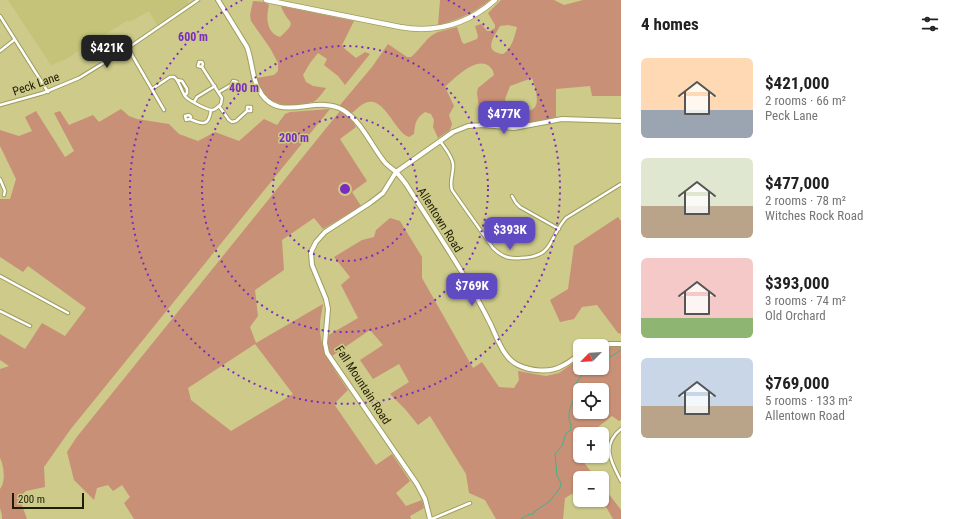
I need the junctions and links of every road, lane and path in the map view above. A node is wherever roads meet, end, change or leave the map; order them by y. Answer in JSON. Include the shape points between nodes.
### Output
{"nodes":[{"id":1,"x":198,"y":0,"type":"edge"},
{"id":2,"x":218,"y":0,"type":"edge"},
{"id":3,"x":266,"y":0,"type":"edge"},
{"id":4,"x":495,"y":0,"type":"edge"},
{"id":5,"x":0,"y":16,"type":"edge"},
{"id":6,"x":14,"y":40,"type":"junction"},
{"id":7,"x":128,"y":48,"type":"junction"},
{"id":8,"x":0,"y":50,"type":"edge"},
{"id":9,"x":202,"y":67,"type":"dead end"},
{"id":10,"x":177,"y":80,"type":"junction"},
{"id":11,"x":232,"y":85,"type":"dead end"},
{"id":12,"x":214,"y":86,"type":"junction"},
{"id":13,"x":152,"y":89,"type":"junction"},
{"id":14,"x":48,"y":92,"type":"junction"},
{"id":15,"x":219,"y":92,"type":"junction"},
{"id":16,"x":185,"y":95,"type":"junction"},
{"id":17,"x":194,"y":102,"type":"junction"},
{"id":18,"x":0,"y":105,"type":"edge"},
{"id":19,"x":220,"y":106,"type":"junction"},
{"id":20,"x":164,"y":110,"type":"dead end"},
{"id":21,"x":211,"y":110,"type":"junction"},
{"id":22,"x":247,"y":111,"type":"dead end"},
{"id":23,"x":190,"y":119,"type":"dead end"},
{"id":24,"x":621,"y":121,"type":"edge"},
{"id":25,"x":440,"y":141,"type":"junction"},
{"id":26,"x":396,"y":172,"type":"junction"},
{"id":27,"x":0,"y":179,"type":"edge"},
{"id":28,"x":621,"y":184,"type":"edge"},
{"id":29,"x":4,"y":195,"type":"dead end"},
{"id":30,"x":512,"y":196,"type":"dead end"},
{"id":31,"x":558,"y":229,"type":"junction"},
{"id":32,"x":0,"y":276,"type":"edge"},
{"id":33,"x":0,"y":311,"type":"edge"},
{"id":34,"x":68,"y":313,"type":"dead end"},
{"id":35,"x":30,"y":326,"type":"dead end"},
{"id":36,"x":609,"y":344,"type":"edge"},
{"id":37,"x":621,"y":344,"type":"edge"},
{"id":38,"x":573,"y":359,"type":"edge"},
{"id":39,"x":621,"y":430,"type":"edge"},
{"id":40,"x":621,"y":481,"type":"edge"},
{"id":41,"x":470,"y":503,"type":"dead end"},
{"id":42,"x":431,"y":519,"type":"edge"}],
"edges":[{"from":1,"to":7,"type":"street","name":"Peck Lane"},
{"from":2,"to":26,"type":"main road","name":"Allentown Road","via":[[247,47],[256,84],[263,96],[283,108],[325,104],[342,109],[353,117],[384,162]]},
{"from":3,"to":4,"type":"main road","via":[[421,29],[442,28],[460,22],[481,12]]},
{"from":5,"to":6,"type":"street"},
{"from":6,"to":8,"type":"street"},
{"from":6,"to":14,"type":"street"},
{"from":7,"to":13,"type":"street"},
{"from":7,"to":14,"type":"street","name":"Peck Lane","via":[[79,78]]},
{"from":9,"to":12,"type":"street"},
{"from":10,"to":13,"type":"street","via":[[172,77]]},
{"from":10,"to":16,"type":"street"},
{"from":10,"to":16,"type":"street","via":[[182,81],[187,89]]},
{"from":11,"to":15,"type":"street"},
{"from":12,"to":15,"type":"street"},
{"from":12,"to":17,"type":"street","via":[[197,97]]},
{"from":13,"to":20,"type":"street"},
{"from":14,"to":18,"type":"street","name":"Peck Lane"},
{"from":15,"to":19,"type":"street","via":[[223,100]]},
{"from":16,"to":17,"type":"street"},
{"from":17,"to":21,"type":"street"},
{"from":19,"to":21,"type":"street"},
{"from":19,"to":22,"type":"street","via":[[232,122]]},
{"from":21,"to":23,"type":"street","via":[[204,124]]},
{"from":24,"to":25,"type":"main road","via":[[562,119],[514,128],[468,126]]},
{"from":25,"to":26,"type":"main road"},
{"from":25,"to":31,"type":"street","via":[[452,160],[452,190],[499,254],[512,258],[537,256],[548,248]]},
{"from":26,"to":38,"type":"main road","name":"Allentown Road","via":[[433,226],[512,362],[531,369],[553,370]]},
{"from":26,"to":42,"type":"main road","name":"Fall Mountain Road","via":[[383,193],[325,232],[311,252],[312,265],[328,309],[325,343],[327,353],[417,484]]},
{"from":27,"to":29,"type":"street"},
{"from":28,"to":31,"type":"street","via":[[566,218]]},
{"from":30,"to":31,"type":"street","via":[[520,207]]},
{"from":32,"to":34,"type":"street"},
{"from":33,"to":35,"type":"street"},
{"from":36,"to":37,"type":"main road"},
{"from":39,"to":40,"type":"street","via":[[613,437],[609,448]]},
{"from":41,"to":42,"type":"street"}]}
